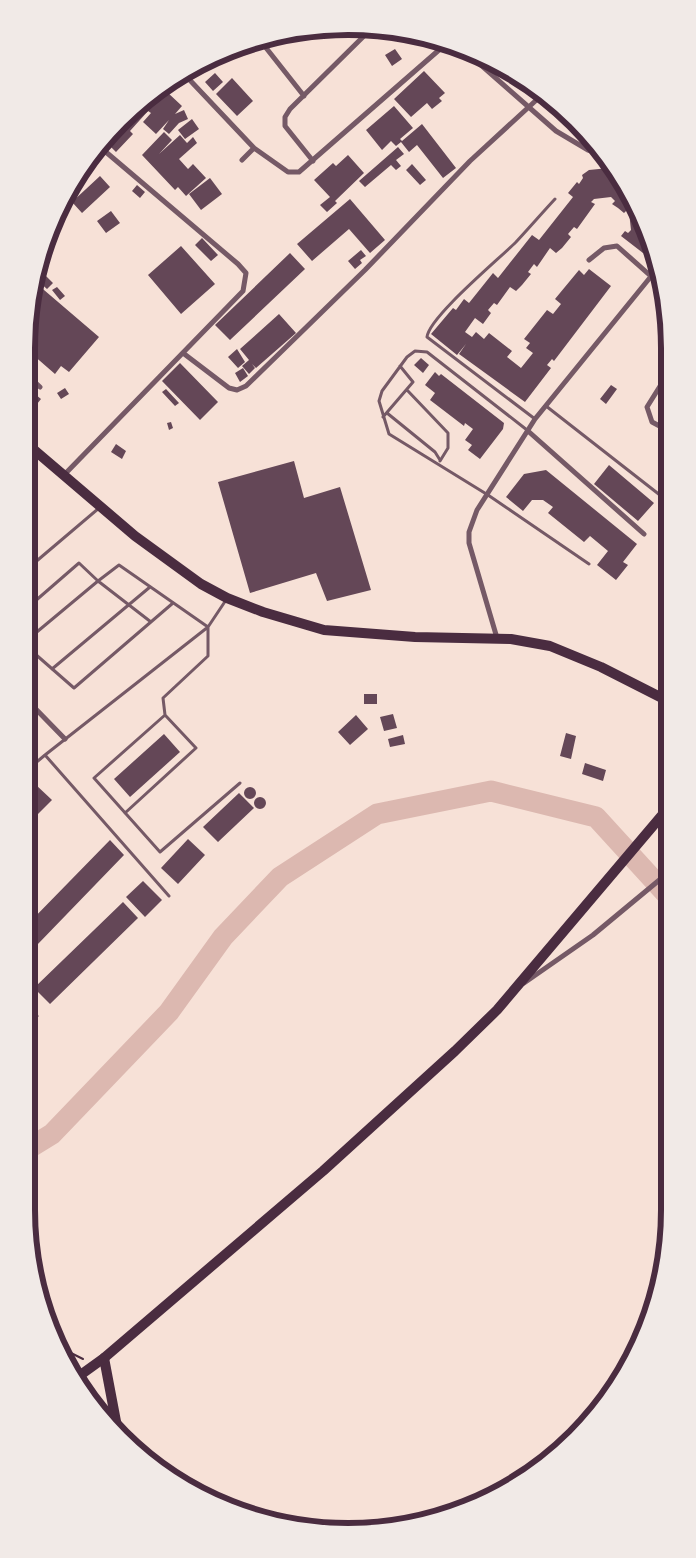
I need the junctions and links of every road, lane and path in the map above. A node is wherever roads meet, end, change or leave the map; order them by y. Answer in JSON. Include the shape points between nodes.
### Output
{"nodes":[{"id":1,"x":364,"y":36,"type":"edge"},
{"id":2,"x":265,"y":47,"type":"edge"},
{"id":3,"x":440,"y":49,"type":"edge"},
{"id":4,"x":484,"y":66,"type":"edge"},
{"id":5,"x":189,"y":79,"type":"edge"},
{"id":6,"x":304,"y":96,"type":"junction"},
{"id":7,"x":538,"y":99,"type":"edge"},
{"id":8,"x":530,"y":108,"type":"junction"},
{"id":9,"x":254,"y":148,"type":"junction"},
{"id":10,"x":105,"y":151,"type":"edge"},
{"id":11,"x":591,"y":151,"type":"edge"},
{"id":12,"x":242,"y":160,"type":"dead end"},
{"id":13,"x":314,"y":161,"type":"junction"},
{"id":14,"x":555,"y":199,"type":"dead end"},
{"id":15,"x":589,"y":260,"type":"dead end"},
{"id":16,"x":652,"y":275,"type":"edge"},
{"id":17,"x":650,"y":278,"type":"junction"},
{"id":18,"x":653,"y":280,"type":"edge"},
{"id":19,"x":183,"y":353,"type":"junction"},
{"id":20,"x":400,"y":366,"type":"junction"},
{"id":21,"x":35,"y":382,"type":"edge"},
{"id":22,"x":661,"y":385,"type":"edge"},
{"id":23,"x":40,"y":386,"type":"dead end"},
{"id":24,"x":407,"y":390,"type":"junction"},
{"id":25,"x":545,"y":406,"type":"junction"},
{"id":26,"x":387,"y":413,"type":"junction"},
{"id":27,"x":383,"y":417,"type":"junction"},
{"id":28,"x":535,"y":419,"type":"junction"},
{"id":29,"x":661,"y":427,"type":"edge"},
{"id":30,"x":528,"y":431,"type":"junction"},
{"id":31,"x":35,"y":451,"type":"edge"},
{"id":32,"x":440,"y":463,"type":"junction"},
{"id":33,"x":63,"y":476,"type":"junction"},
{"id":34,"x":488,"y":495,"type":"junction"},
{"id":35,"x":661,"y":496,"type":"edge"},
{"id":36,"x":99,"y":508,"type":"junction"},
{"id":37,"x":644,"y":534,"type":"dead end"},
{"id":38,"x":35,"y":562,"type":"edge"},
{"id":39,"x":589,"y":564,"type":"dead end"},
{"id":40,"x":98,"y":581,"type":"junction"},
{"id":41,"x":150,"y":587,"type":"junction"},
{"id":42,"x":227,"y":598,"type":"junction"},
{"id":43,"x":35,"y":601,"type":"edge"},
{"id":44,"x":173,"y":603,"type":"junction"},
{"id":45,"x":129,"y":605,"type":"junction"},
{"id":46,"x":150,"y":622,"type":"junction"},
{"id":47,"x":208,"y":627,"type":"junction"},
{"id":48,"x":35,"y":634,"type":"edge"},
{"id":49,"x":498,"y":639,"type":"junction"},
{"id":50,"x":35,"y":654,"type":"edge"},
{"id":51,"x":52,"y":669,"type":"junction"},
{"id":52,"x":661,"y":697,"type":"edge"},
{"id":53,"x":35,"y":708,"type":"edge"},
{"id":54,"x":165,"y":715,"type":"junction"},
{"id":55,"x":66,"y":739,"type":"junction"},
{"id":56,"x":45,"y":755,"type":"junction"},
{"id":57,"x":35,"y":763,"type":"edge"},
{"id":58,"x":240,"y":783,"type":"dead end"},
{"id":59,"x":126,"y":813,"type":"junction"},
{"id":60,"x":661,"y":815,"type":"edge"},
{"id":61,"x":661,"y":879,"type":"edge"},
{"id":62,"x":169,"y":896,"type":"dead end"},
{"id":63,"x":513,"y":991,"type":"junction"},
{"id":64,"x":35,"y":1013,"type":"edge"},
{"id":65,"x":37,"y":1016,"type":"dead end"},
{"id":66,"x":69,"y":1352,"type":"edge"},
{"id":67,"x":104,"y":1358,"type":"junction"},
{"id":68,"x":95,"y":1364,"type":"junction"},
{"id":69,"x":82,"y":1374,"type":"edge"},
{"id":70,"x":115,"y":1419,"type":"edge"}],
"edges":[{"from":1,"to":6,"type":"street"},
{"from":2,"to":6,"type":"street"},
{"from":3,"to":13,"type":"street"},
{"from":4,"to":8,"type":"street"},
{"from":5,"to":9,"type":"street"},
{"from":6,"to":13,"type":"street","via":[[284,117],[285,126]]},
{"from":7,"to":8,"type":"street"},
{"from":8,"to":11,"type":"street","via":[[556,131]]},
{"from":8,"to":19,"type":"street","via":[[470,161],[246,386],[237,390],[229,388]]},
{"from":9,"to":12,"type":"street"},
{"from":9,"to":13,"type":"street","via":[[288,172],[299,172]]},
{"from":10,"to":19,"type":"street","via":[[246,273],[243,291]]},
{"from":14,"to":28,"type":"lane","via":[[427,332],[427,336]]},
{"from":15,"to":17,"type":"street","via":[[604,248],[617,246]]},
{"from":16,"to":17,"type":"street"},
{"from":17,"to":18,"type":"street"},
{"from":17,"to":25,"type":"street"},
{"from":19,"to":33,"type":"street"},
{"from":20,"to":24,"type":"lane","via":[[413,382]]},
{"from":20,"to":27,"type":"lane","via":[[382,391],[379,401]]},
{"from":20,"to":30,"type":"lane","via":[[415,351],[427,352]]},
{"from":21,"to":23,"type":"street"},
{"from":22,"to":29,"type":"street","via":[[647,407],[652,422]]},
{"from":24,"to":26,"type":"lane"},
{"from":24,"to":32,"type":"lane","via":[[448,432],[450,441]]},
{"from":25,"to":28,"type":"street"},
{"from":25,"to":35,"type":"lane"},
{"from":26,"to":27,"type":"lane"},
{"from":26,"to":32,"type":"lane","via":[[435,452]]},
{"from":27,"to":32,"type":"lane","via":[[389,434]]},
{"from":28,"to":30,"type":"street"},
{"from":30,"to":34,"type":"street"},
{"from":30,"to":37,"type":"street"},
{"from":31,"to":33,"type":"main road"},
{"from":32,"to":34,"type":"lane"},
{"from":33,"to":36,"type":"main road"},
{"from":34,"to":39,"type":"lane"},
{"from":34,"to":49,"type":"street","via":[[477,510],[469,543]]},
{"from":36,"to":38,"type":"lane"},
{"from":36,"to":42,"type":"main road","via":[[201,584]]},
{"from":40,"to":41,"type":"lane","via":[[119,565]]},
{"from":40,"to":43,"type":"lane","via":[[79,563]]},
{"from":40,"to":45,"type":"lane"},
{"from":40,"to":48,"type":"lane"},
{"from":41,"to":44,"type":"lane"},
{"from":41,"to":45,"type":"lane"},
{"from":42,"to":47,"type":"lane"},
{"from":42,"to":49,"type":"main road","via":[[324,630]]},
{"from":44,"to":46,"type":"lane"},
{"from":44,"to":47,"type":"lane"},
{"from":45,"to":46,"type":"lane"},
{"from":45,"to":51,"type":"lane"},
{"from":46,"to":51,"type":"lane","via":[[74,688]]},
{"from":47,"to":54,"type":"lane","via":[[208,656],[163,698]]},
{"from":47,"to":55,"type":"lane"},
{"from":49,"to":52,"type":"main road","via":[[550,646],[602,667]]},
{"from":50,"to":51,"type":"lane"},
{"from":53,"to":55,"type":"street"},
{"from":54,"to":59,"type":"lane","via":[[196,748]]},
{"from":54,"to":59,"type":"lane","via":[[94,778]]},
{"from":55,"to":56,"type":"lane"},
{"from":56,"to":57,"type":"lane"},
{"from":56,"to":62,"type":"lane"},
{"from":58,"to":59,"type":"lane","via":[[160,852]]},
{"from":60,"to":63,"type":"main road"},
{"from":61,"to":63,"type":"street","via":[[593,935]]},
{"from":63,"to":67,"type":"main road","via":[[413,1091],[323,1172]]},
{"from":64,"to":65,"type":"lane"},
{"from":66,"to":68,"type":"path"},
{"from":67,"to":68,"type":"main road"},
{"from":67,"to":70,"type":"main road"},
{"from":68,"to":69,"type":"main road"}]}
